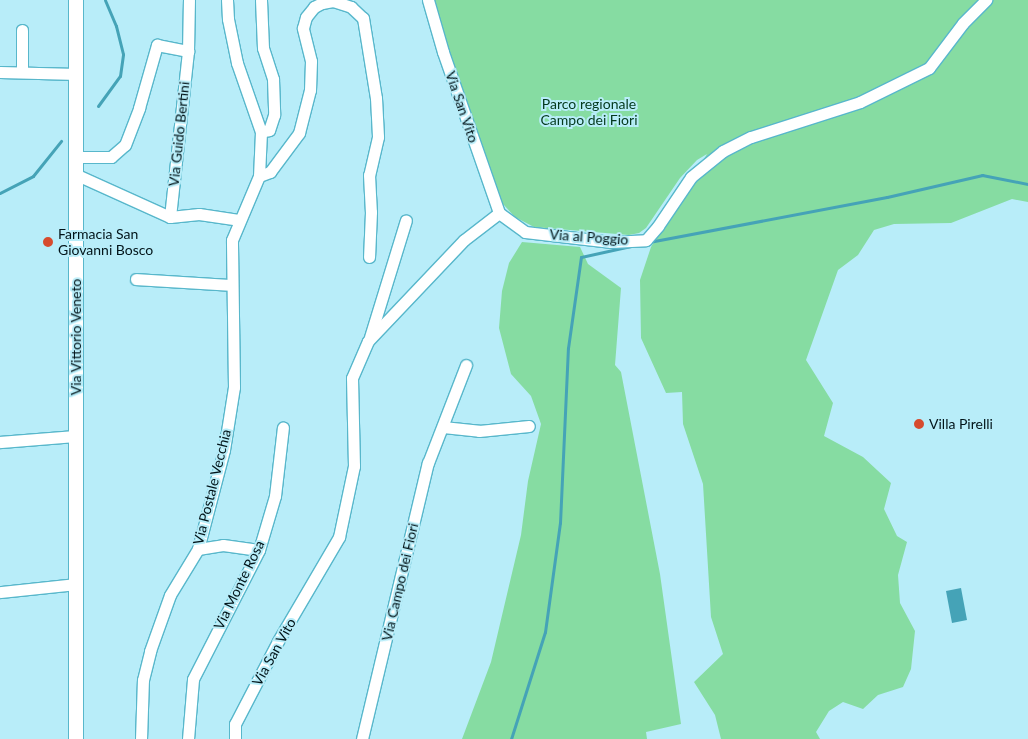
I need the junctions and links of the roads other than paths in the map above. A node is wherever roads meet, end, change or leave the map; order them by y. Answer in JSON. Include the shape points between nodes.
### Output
{"nodes":[{"id":1,"x":76,"y":0,"type":"edge"},
{"id":2,"x":189,"y":0,"type":"edge"},
{"id":3,"x":227,"y":0,"type":"edge"},
{"id":4,"x":261,"y":0,"type":"edge"},
{"id":5,"x":428,"y":0,"type":"edge"},
{"id":6,"x":986,"y":0,"type":"edge"},
{"id":7,"x":22,"y":30,"type":"dead end"},
{"id":8,"x":188,"y":51,"type":"junction"},
{"id":9,"x":22,"y":70,"type":"junction"},
{"id":10,"x":0,"y":72,"type":"edge"},
{"id":11,"x":77,"y":74,"type":"junction"},
{"id":12,"x":261,"y":132,"type":"junction"},
{"id":13,"x":77,"y":158,"type":"junction"},
{"id":14,"x":77,"y":176,"type":"junction"},
{"id":15,"x":259,"y":176,"type":"junction"},
{"id":16,"x":499,"y":213,"type":"junction"},
{"id":17,"x":170,"y":217,"type":"junction"},
{"id":18,"x":239,"y":220,"type":"junction"},
{"id":19,"x":406,"y":220,"type":"dead end"},
{"id":20,"x":369,"y":257,"type":"dead end"},
{"id":21,"x":136,"y":279,"type":"dead end"},
{"id":22,"x":232,"y":285,"type":"junction"},
{"id":23,"x":368,"y":341,"type":"junction"},
{"id":24,"x":466,"y":365,"type":"dead end"},
{"id":25,"x":443,"y":426,"type":"junction"},
{"id":26,"x":530,"y":426,"type":"dead end"},
{"id":27,"x":284,"y":427,"type":"dead end"},
{"id":28,"x":76,"y":436,"type":"junction"},
{"id":29,"x":0,"y":442,"type":"edge"},
{"id":30,"x":198,"y":549,"type":"junction"},
{"id":31,"x":259,"y":550,"type":"junction"},
{"id":32,"x":76,"y":584,"type":"junction"},
{"id":33,"x":0,"y":592,"type":"edge"},
{"id":34,"x":76,"y":739,"type":"edge"},
{"id":35,"x":141,"y":739,"type":"edge"},
{"id":36,"x":188,"y":739,"type":"edge"},
{"id":37,"x":235,"y":739,"type":"edge"},
{"id":38,"x":362,"y":739,"type":"edge"}],
"edges":[{"from":1,"to":11,"type":"main road","name":"Via Vittorio Veneto"},
{"from":2,"to":8,"type":"street","name":"Via Guido Bertini"},
{"from":3,"to":12,"type":"street","name":"Via Postale Vecchia","via":[[237,63]]},
{"from":4,"to":12,"type":"street","via":[[263,48],[273,79],[274,116],[269,130]]},
{"from":5,"to":16,"type":"street","name":"Via San Vito"},
{"from":6,"to":16,"type":"street","name":"Via al Poggio","via":[[963,23],[930,68],[860,102],[751,137],[723,151],[691,178],[646,240],[611,242],[525,232]]},
{"from":7,"to":9,"type":"street"},
{"from":8,"to":13,"type":"street","via":[[157,45],[140,108],[125,145],[111,157]]},
{"from":8,"to":17,"type":"street","name":"Via Guido Bertini"},
{"from":9,"to":10,"type":"street"},
{"from":9,"to":11,"type":"street"},
{"from":11,"to":13,"type":"main road","name":"Via Vittorio Veneto"},
{"from":12,"to":15,"type":"street","name":"Via Postale Vecchia"},
{"from":13,"to":14,"type":"main road","name":"Via Vittorio Veneto"},
{"from":14,"to":17,"type":"street"},
{"from":14,"to":28,"type":"main road","name":"Via Vittorio Veneto"},
{"from":15,"to":18,"type":"street","name":"Via Postale Vecchia"},
{"from":15,"to":20,"type":"street","name":"Via Postale Vecchia","via":[[270,172],[299,133],[310,90],[311,61],[303,28],[306,17],[322,2],[333,1],[351,7],[363,18],[376,98],[378,137],[369,175]]},
{"from":16,"to":23,"type":"street","via":[[464,240]]},
{"from":17,"to":18,"type":"street","via":[[199,214]]},
{"from":18,"to":22,"type":"street","name":"Via Postale Vecchia","via":[[232,240]]},
{"from":19,"to":23,"type":"street"},
{"from":21,"to":22,"type":"street"},
{"from":22,"to":30,"type":"street","name":"Via Postale Vecchia","via":[[234,387],[224,450]]},
{"from":23,"to":37,"type":"street","name":"Via San Vito","via":[[352,378],[354,466],[339,537],[278,641],[235,724]]},
{"from":24,"to":25,"type":"street","name":"Via Campo dei Fiori"},
{"from":25,"to":26,"type":"street","via":[[479,431]]},
{"from":25,"to":38,"type":"street","name":"Via Campo dei Fiori","via":[[428,463]]},
{"from":27,"to":31,"type":"street","name":"Via Monte Rosa","via":[[275,496]]},
{"from":28,"to":29,"type":"street"},
{"from":28,"to":32,"type":"main road","name":"Via Vittorio Veneto"},
{"from":30,"to":31,"type":"street","via":[[224,545]]},
{"from":30,"to":35,"type":"street","name":"Via Postale Vecchia","via":[[170,595],[150,651],[143,680]]},
{"from":31,"to":36,"type":"street","name":"Via Monte Rosa","via":[[193,679]]},
{"from":32,"to":33,"type":"street"},
{"from":32,"to":34,"type":"main road","name":"Via Vittorio Veneto"}]}
